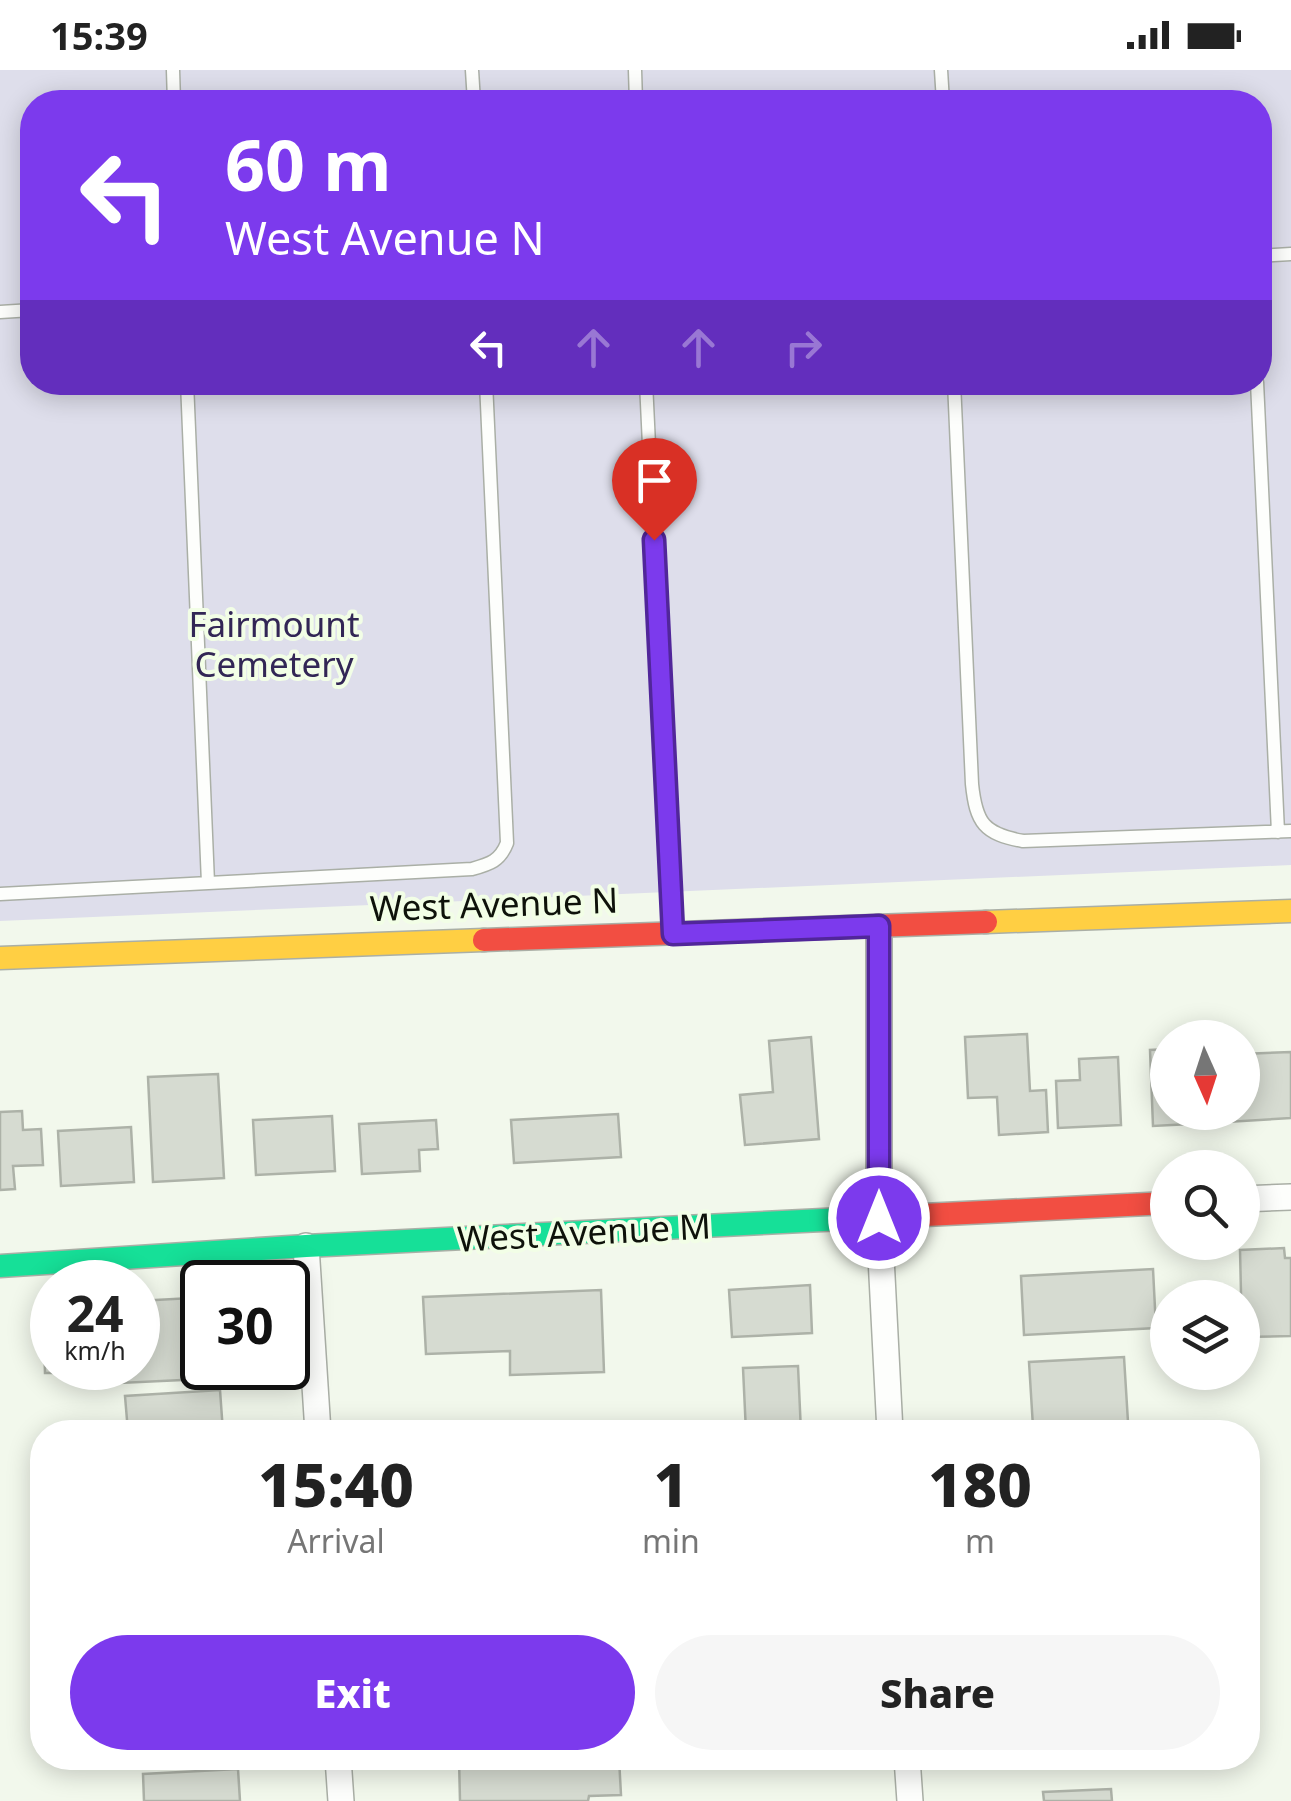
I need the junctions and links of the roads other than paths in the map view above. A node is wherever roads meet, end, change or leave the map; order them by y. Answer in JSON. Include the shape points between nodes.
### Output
{"nodes":[{"id":1,"x":187,"y":395,"type":"edge"},
{"id":2,"x":487,"y":395,"type":"edge"},
{"id":3,"x":647,"y":395,"type":"edge"},
{"id":4,"x":955,"y":395,"type":"edge"},
{"id":5,"x":1258,"y":395,"type":"edge"},
{"id":6,"x":1284,"y":832,"type":"edge"},
{"id":7,"x":208,"y":883,"type":"junction"},
{"id":8,"x":0,"y":894,"type":"edge"},
{"id":9,"x":1291,"y":910,"type":"edge"},
{"id":10,"x":879,"y":926,"type":"junction"},
{"id":11,"x":673,"y":934,"type":"junction"},
{"id":12,"x":0,"y":958,"type":"edge"},
{"id":13,"x":1291,"y":1196,"type":"edge"},
{"id":14,"x":1260,"y":1198,"type":"edge"},
{"id":15,"x":1150,"y":1204,"type":"edge"},
{"id":16,"x":879,"y":1218,"type":"junction"},
{"id":17,"x":306,"y":1246,"type":"junction"},
{"id":18,"x":0,"y":1266,"type":"edge"},
{"id":19,"x":317,"y":1420,"type":"edge"},
{"id":20,"x":889,"y":1420,"type":"edge"},
{"id":21,"x":339,"y":1770,"type":"edge"},
{"id":22,"x":908,"y":1770,"type":"edge"},
{"id":23,"x":341,"y":1801,"type":"edge"},
{"id":24,"x":910,"y":1801,"type":"edge"}],
"edges":[{"from":1,"to":7,"type":"lane"},
{"from":2,"to":7,"type":"lane","via":[[508,843],[503,854],[472,869]]},
{"from":3,"to":11,"type":"lane"},
{"from":4,"to":6,"type":"lane","via":[[972,784],[982,824],[1023,842]]},
{"from":5,"to":6,"type":"lane"},
{"from":7,"to":8,"type":"lane"},
{"from":9,"to":10,"type":"main road","name":"West Avenue N"},
{"from":10,"to":11,"type":"main road","name":"West Avenue N"},
{"from":10,"to":16,"type":"street"},
{"from":11,"to":12,"type":"main road","name":"West Avenue N"},
{"from":13,"to":14,"type":"street"},
{"from":15,"to":16,"type":"main road","name":"West Avenue M"},
{"from":16,"to":17,"type":"main road","name":"West Avenue M"},
{"from":16,"to":20,"type":"street"},
{"from":17,"to":18,"type":"main road","name":"West Avenue M"},
{"from":17,"to":19,"type":"street"},
{"from":21,"to":23,"type":"street"},
{"from":22,"to":24,"type":"street"}]}
